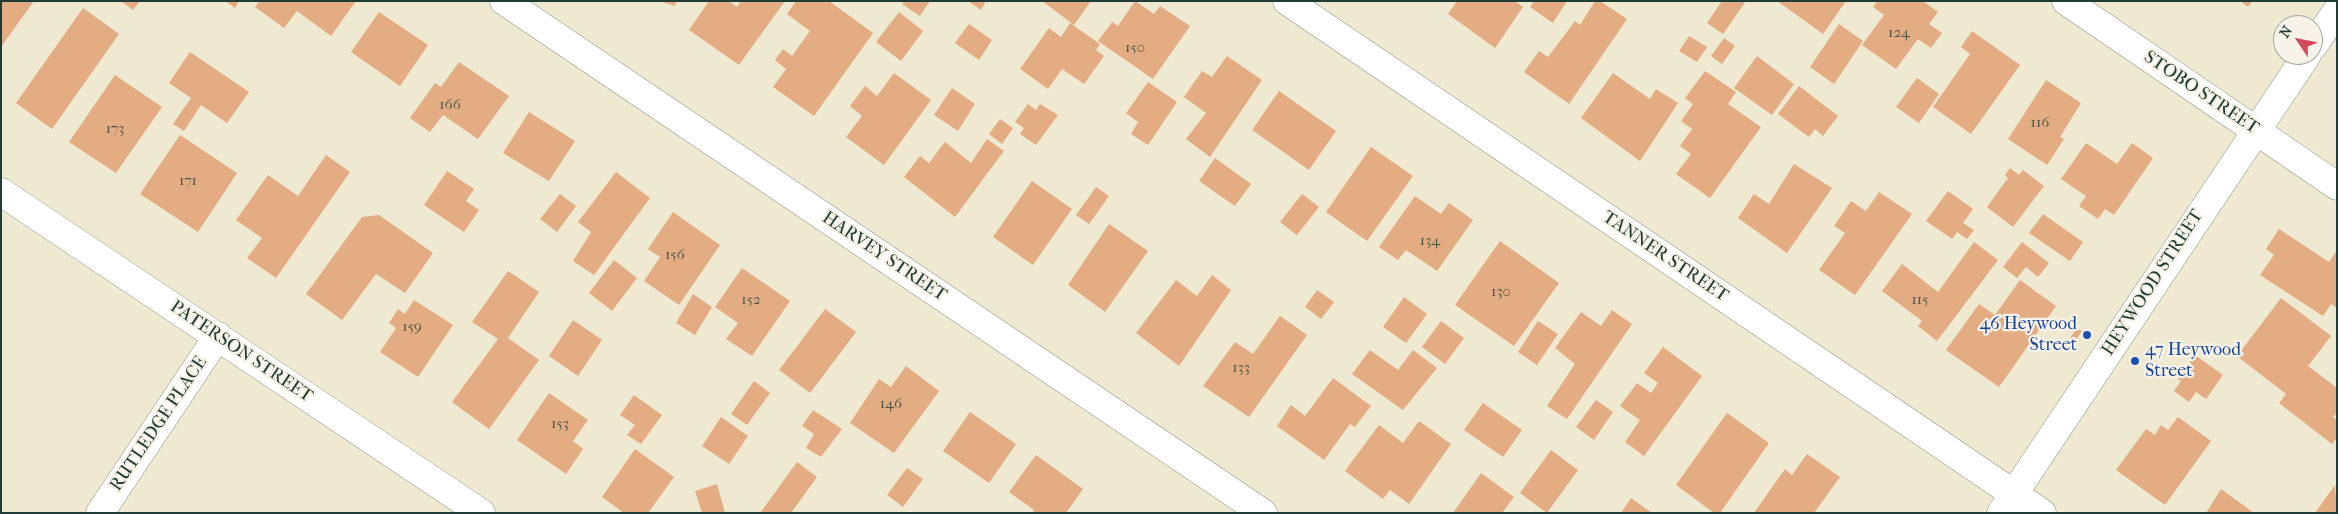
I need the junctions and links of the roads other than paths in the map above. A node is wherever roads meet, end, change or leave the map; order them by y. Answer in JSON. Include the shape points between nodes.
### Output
{"nodes":[{"id":1,"x":504,"y":1,"type":"edge"},
{"id":2,"x":1287,"y":1,"type":"edge"},
{"id":3,"x":2066,"y":1,"type":"edge"},
{"id":4,"x":2337,"y":11,"type":"edge"},
{"id":5,"x":2323,"y":31,"type":"edge"},
{"id":6,"x":2300,"y":65,"type":"edge"},
{"id":7,"x":2256,"y":130,"type":"junction"},
{"id":8,"x":2337,"y":186,"type":"edge"},
{"id":9,"x":1,"y":192,"type":"edge"},
{"id":10,"x":218,"y":336,"type":"junction"},
{"id":11,"x":2008,"y":503,"type":"edge"},
{"id":12,"x":100,"y":513,"type":"edge"},
{"id":13,"x":481,"y":513,"type":"edge"},
{"id":14,"x":1263,"y":513,"type":"edge"},
{"id":15,"x":2042,"y":513,"type":"edge"}],
"edges":[{"from":1,"to":14,"type":"street","name":"HARVEY STREET"},
{"from":2,"to":11,"type":"street","name":"TANNER STREET"},
{"from":3,"to":7,"type":"street","name":"STOBO STREET"},
{"from":4,"to":5,"type":"street"},
{"from":6,"to":7,"type":"street","name":"HEYWOOD STREET"},
{"from":7,"to":8,"type":"street","name":"STOBO STREET"},
{"from":7,"to":11,"type":"street","name":"HEYWOOD STREET"},
{"from":9,"to":10,"type":"street","name":"PATERSON STREET"},
{"from":10,"to":12,"type":"street","name":"RUTLEDGE PLACE"},
{"from":10,"to":13,"type":"street","name":"PATERSON STREET"},
{"from":11,"to":15,"type":"street","name":"TANNER STREET"}]}
